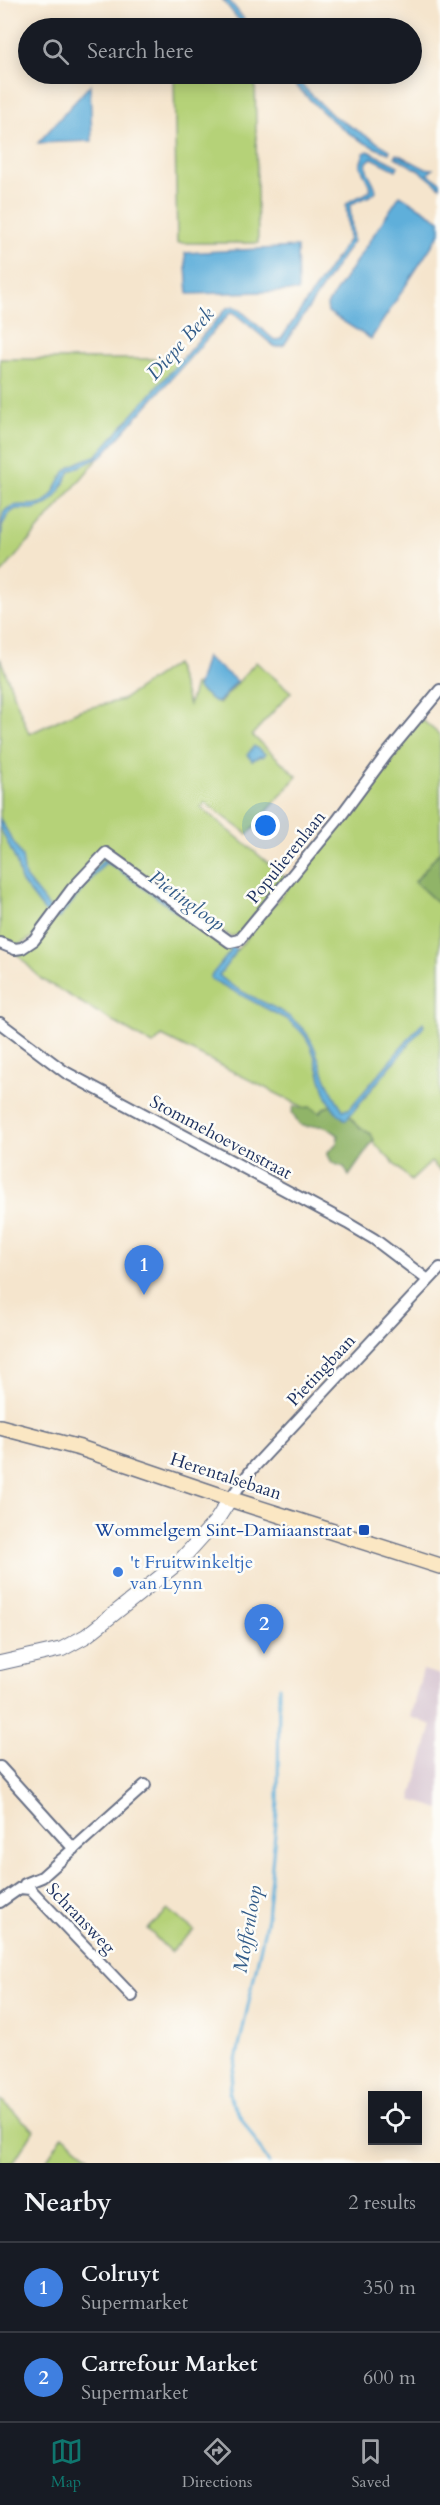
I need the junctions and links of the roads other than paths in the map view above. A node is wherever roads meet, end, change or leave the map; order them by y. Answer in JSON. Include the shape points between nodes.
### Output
{"nodes":[{"id":1,"x":440,"y":690,"type":"edge"},
{"id":2,"x":0,"y":943,"type":"edge"},
{"id":3,"x":0,"y":1023,"type":"edge"},
{"id":4,"x":440,"y":1268,"type":"edge"},
{"id":5,"x":428,"y":1280,"type":"junction"},
{"id":6,"x":0,"y":1427,"type":"edge"},
{"id":7,"x":230,"y":1499,"type":"junction"},
{"id":8,"x":440,"y":1566,"type":"edge"},
{"id":9,"x":0,"y":1663,"type":"edge"},
{"id":10,"x":0,"y":1767,"type":"edge"},
{"id":11,"x":145,"y":1785,"type":"dead end"},
{"id":12,"x":74,"y":1849,"type":"junction"},
{"id":13,"x":25,"y":1887,"type":"junction"},
{"id":14,"x":0,"y":1902,"type":"edge"},
{"id":15,"x":132,"y":1996,"type":"dead end"}],
"edges":[{"from":1,"to":2,"type":"street","name":"Populierenlaan","via":[[239,940],[230,942],[106,853],[34,940],[15,949]]},
{"from":3,"to":5,"type":"street","name":"Stommehoevenstraat","via":[[65,1072],[347,1222]]},
{"from":4,"to":5,"type":"street","name":"Pietingbaan"},
{"from":5,"to":7,"type":"street","name":"Pietingbaan","via":[[252,1468]]},
{"from":6,"to":7,"type":"main road","name":"Herentalsebaan","via":[[80,1448]]},
{"from":7,"to":8,"type":"main road","name":"Herentalsebaan"},
{"from":7,"to":9,"type":"street","via":[[179,1562],[86,1636],[62,1649]]},
{"from":10,"to":12,"type":"street"},
{"from":11,"to":12,"type":"street"},
{"from":12,"to":13,"type":"street"},
{"from":13,"to":14,"type":"street","name":"Schransweg"},
{"from":13,"to":15,"type":"street","name":"Schransweg"}]}
